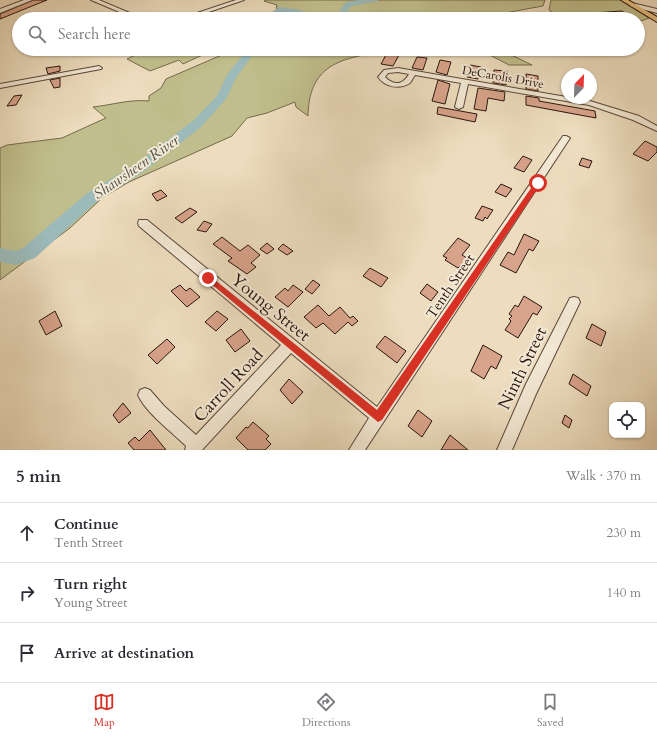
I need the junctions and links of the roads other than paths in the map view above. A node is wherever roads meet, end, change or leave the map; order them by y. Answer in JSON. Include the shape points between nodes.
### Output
{"nodes":[{"id":1,"x":29,"y":0,"type":"edge"},
{"id":2,"x":96,"y":0,"type":"edge"},
{"id":3,"x":241,"y":0,"type":"edge"},
{"id":4,"x":624,"y":0,"type":"edge"},
{"id":5,"x":632,"y":5,"type":"junction"},
{"id":6,"x":0,"y":11,"type":"edge"},
{"id":7,"x":657,"y":11,"type":"edge"},
{"id":8,"x":124,"y":12,"type":"edge"},
{"id":9,"x":204,"y":12,"type":"edge"},
{"id":10,"x":644,"y":12,"type":"edge"},
{"id":11,"x":645,"y":13,"type":"edge"},
{"id":12,"x":657,"y":20,"type":"edge"},
{"id":13,"x":99,"y":68,"type":"dead end"},
{"id":14,"x":413,"y":73,"type":"dead end"},
{"id":15,"x":465,"y":82,"type":"junction"},
{"id":16,"x":0,"y":86,"type":"edge"},
{"id":17,"x":459,"y":107,"type":"dead end"},
{"id":18,"x":657,"y":129,"type":"edge"},
{"id":19,"x":566,"y":138,"type":"dead end"},
{"id":20,"x":143,"y":223,"type":"dead end"},
{"id":21,"x":574,"y":302,"type":"dead end"},
{"id":22,"x":290,"y":345,"type":"junction"},
{"id":23,"x":145,"y":395,"type":"dead end"},
{"id":24,"x":378,"y":417,"type":"junction"},
{"id":25,"x":194,"y":448,"type":"edge"},
{"id":26,"x":356,"y":450,"type":"edge"},
{"id":27,"x":504,"y":450,"type":"edge"}],
"edges":[{"from":1,"to":6,"type":"street"},
{"from":2,"to":8,"type":"street"},
{"from":3,"to":9,"type":"street"},
{"from":4,"to":5,"type":"main road"},
{"from":5,"to":7,"type":"street"},
{"from":5,"to":10,"type":"main road"},
{"from":11,"to":12,"type":"main road"},
{"from":13,"to":16,"type":"street"},
{"from":14,"to":15,"type":"street","name":"DeCarolis Drive"},
{"from":15,"to":17,"type":"street"},
{"from":15,"to":18,"type":"street","name":"DeCarolis Drive","via":[[590,103],[636,118]]},
{"from":19,"to":24,"type":"street","name":"Tenth Street"},
{"from":20,"to":22,"type":"street","name":"Young Street"},
{"from":21,"to":27,"type":"street","name":"Ninth Street"},
{"from":22,"to":24,"type":"street","name":"Young Street"},
{"from":22,"to":25,"type":"street","name":"Carroll Road"},
{"from":23,"to":25,"type":"street"},
{"from":24,"to":26,"type":"street","name":"Tenth Street"}]}
